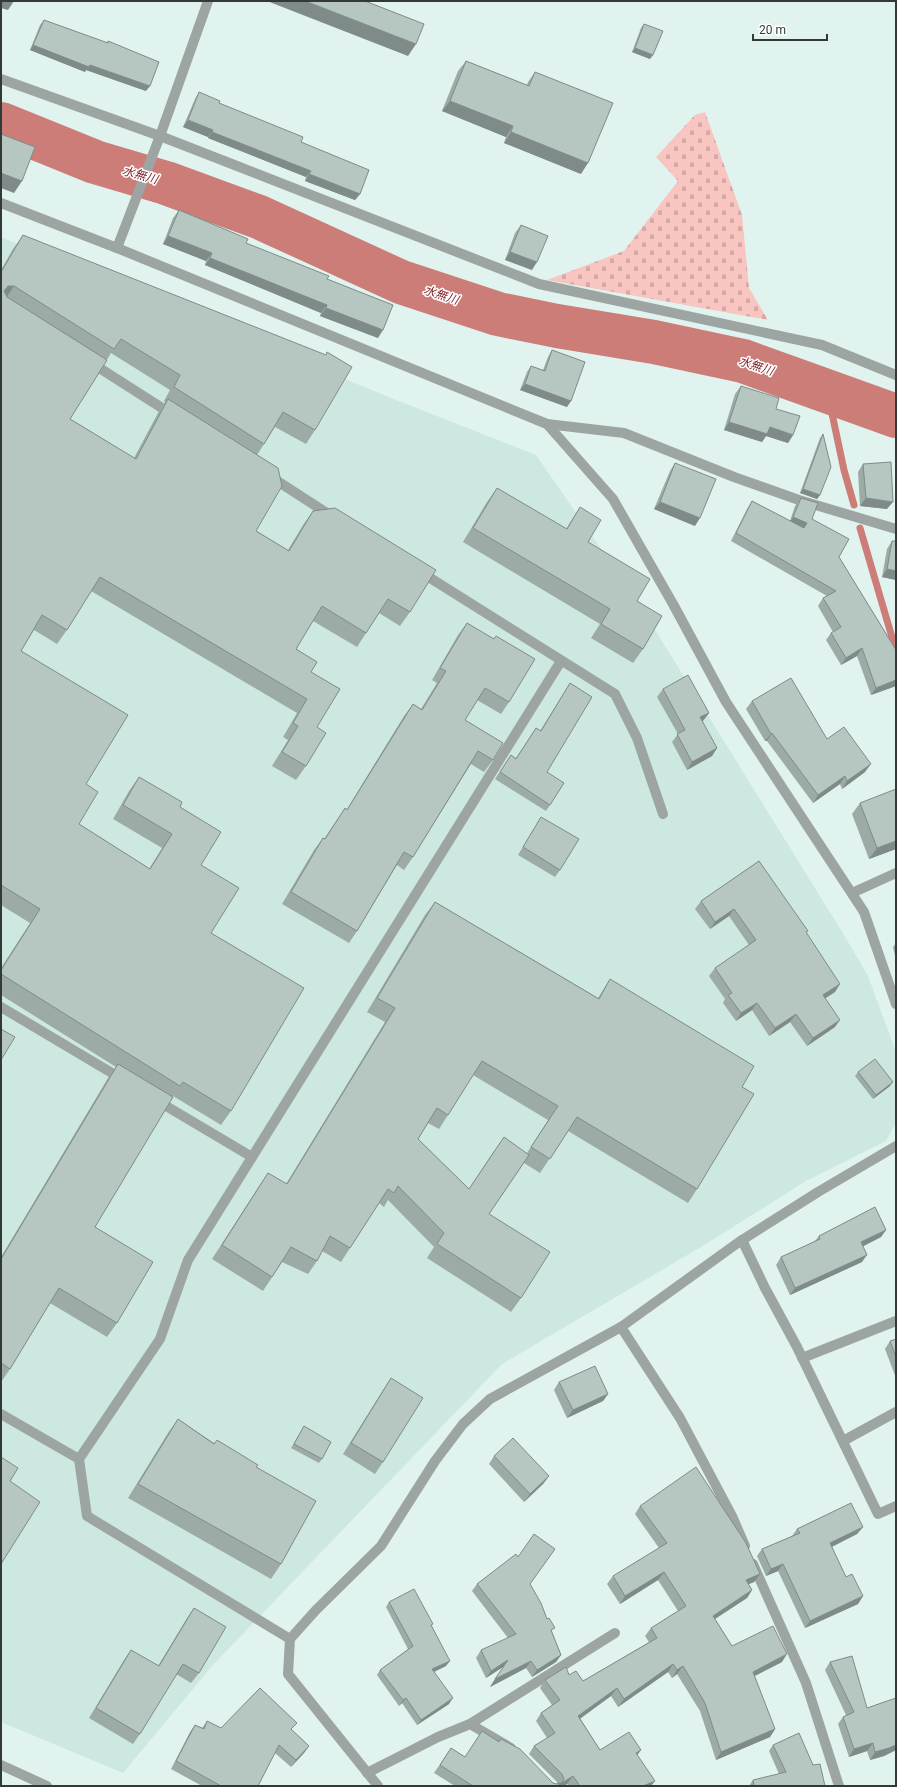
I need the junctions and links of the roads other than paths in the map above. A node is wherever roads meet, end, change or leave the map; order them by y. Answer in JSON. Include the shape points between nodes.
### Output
{"nodes":[{"id":1,"x":208,"y":1,"type":"edge"},
{"id":2,"x":1,"y":79,"type":"edge"},
{"id":3,"x":160,"y":136,"type":"junction"},
{"id":4,"x":1,"y":202,"type":"edge"},
{"id":5,"x":117,"y":248,"type":"junction"},
{"id":6,"x":82,"y":357,"type":"edge"},
{"id":7,"x":896,"y":375,"type":"edge"},
{"id":8,"x":183,"y":422,"type":"edge"},
{"id":9,"x":547,"y":424,"type":"junction"},
{"id":10,"x":264,"y":473,"type":"edge"},
{"id":11,"x":345,"y":524,"type":"edge"},
{"id":12,"x":896,"y":529,"type":"edge"},
{"id":13,"x":413,"y":567,"type":"edge"},
{"id":14,"x":561,"y":661,"type":"junction"},
{"id":15,"x":662,"y":814,"type":"dead end"},
{"id":16,"x":896,"y":874,"type":"edge"},
{"id":17,"x":852,"y":893,"type":"junction"},
{"id":18,"x":896,"y":1004,"type":"edge"},
{"id":19,"x":1,"y":1007,"type":"edge"},
{"id":20,"x":130,"y":1084,"type":"edge"},
{"id":21,"x":150,"y":1096,"type":"edge"},
{"id":22,"x":896,"y":1146,"type":"edge"},
{"id":23,"x":252,"y":1157,"type":"junction"},
{"id":24,"x":742,"y":1240,"type":"junction"},
{"id":25,"x":896,"y":1321,"type":"edge"},
{"id":26,"x":621,"y":1327,"type":"junction"},
{"id":27,"x":802,"y":1358,"type":"junction"},
{"id":28,"x":896,"y":1412,"type":"edge"},
{"id":29,"x":1,"y":1414,"type":"edge"},
{"id":30,"x":843,"y":1441,"type":"junction"},
{"id":31,"x":79,"y":1459,"type":"junction"},
{"id":32,"x":896,"y":1506,"type":"edge"},
{"id":33,"x":615,"y":1633,"type":"dead end"},
{"id":34,"x":290,"y":1639,"type":"junction"},
{"id":35,"x":470,"y":1724,"type":"junction"},
{"id":36,"x":518,"y":1752,"type":"edge"},
{"id":37,"x":1,"y":1765,"type":"edge"},
{"id":38,"x":367,"y":1773,"type":"junction"},
{"id":39,"x":47,"y":1786,"type":"edge"},
{"id":40,"x":378,"y":1786,"type":"edge"},
{"id":41,"x":839,"y":1786,"type":"edge"}],
"edges":[{"from":1,"to":3,"type":"street"},
{"from":2,"to":3,"type":"street"},
{"from":3,"to":5,"type":"street"},
{"from":3,"to":7,"type":"street","via":[[539,284],[822,345]]},
{"from":4,"to":5,"type":"street"},
{"from":5,"to":9,"type":"street"},
{"from":6,"to":8,"type":"street"},
{"from":9,"to":12,"type":"street","via":[[624,433],[799,500]]},
{"from":9,"to":17,"type":"street","via":[[613,499],[726,702]]},
{"from":10,"to":11,"type":"street"},
{"from":13,"to":14,"type":"street"},
{"from":14,"to":15,"type":"street","via":[[615,694],[636,738]]},
{"from":14,"to":23,"type":"street"},
{"from":16,"to":17,"type":"street"},
{"from":17,"to":18,"type":"street","via":[[864,912]]},
{"from":19,"to":20,"type":"street"},
{"from":21,"to":23,"type":"street"},
{"from":22,"to":24,"type":"street"},
{"from":23,"to":31,"type":"street","via":[[188,1260],[160,1339]]},
{"from":24,"to":26,"type":"street"},
{"from":24,"to":27,"type":"street","via":[[764,1288]]},
{"from":25,"to":27,"type":"street"},
{"from":26,"to":34,"type":"street","via":[[490,1399],[463,1424],[435,1461],[381,1546]]},
{"from":26,"to":41,"type":"street","via":[[680,1418],[732,1516],[806,1683]]},
{"from":27,"to":30,"type":"street"},
{"from":28,"to":30,"type":"street"},
{"from":29,"to":31,"type":"street"},
{"from":30,"to":32,"type":"street","via":[[878,1514]]},
{"from":31,"to":34,"type":"street","via":[[87,1516]]},
{"from":33,"to":35,"type":"street"},
{"from":34,"to":38,"type":"street","via":[[288,1674]]},
{"from":35,"to":36,"type":"street"},
{"from":35,"to":38,"type":"street","via":[[438,1737]]},
{"from":37,"to":39,"type":"street"},
{"from":38,"to":40,"type":"street"}]}
